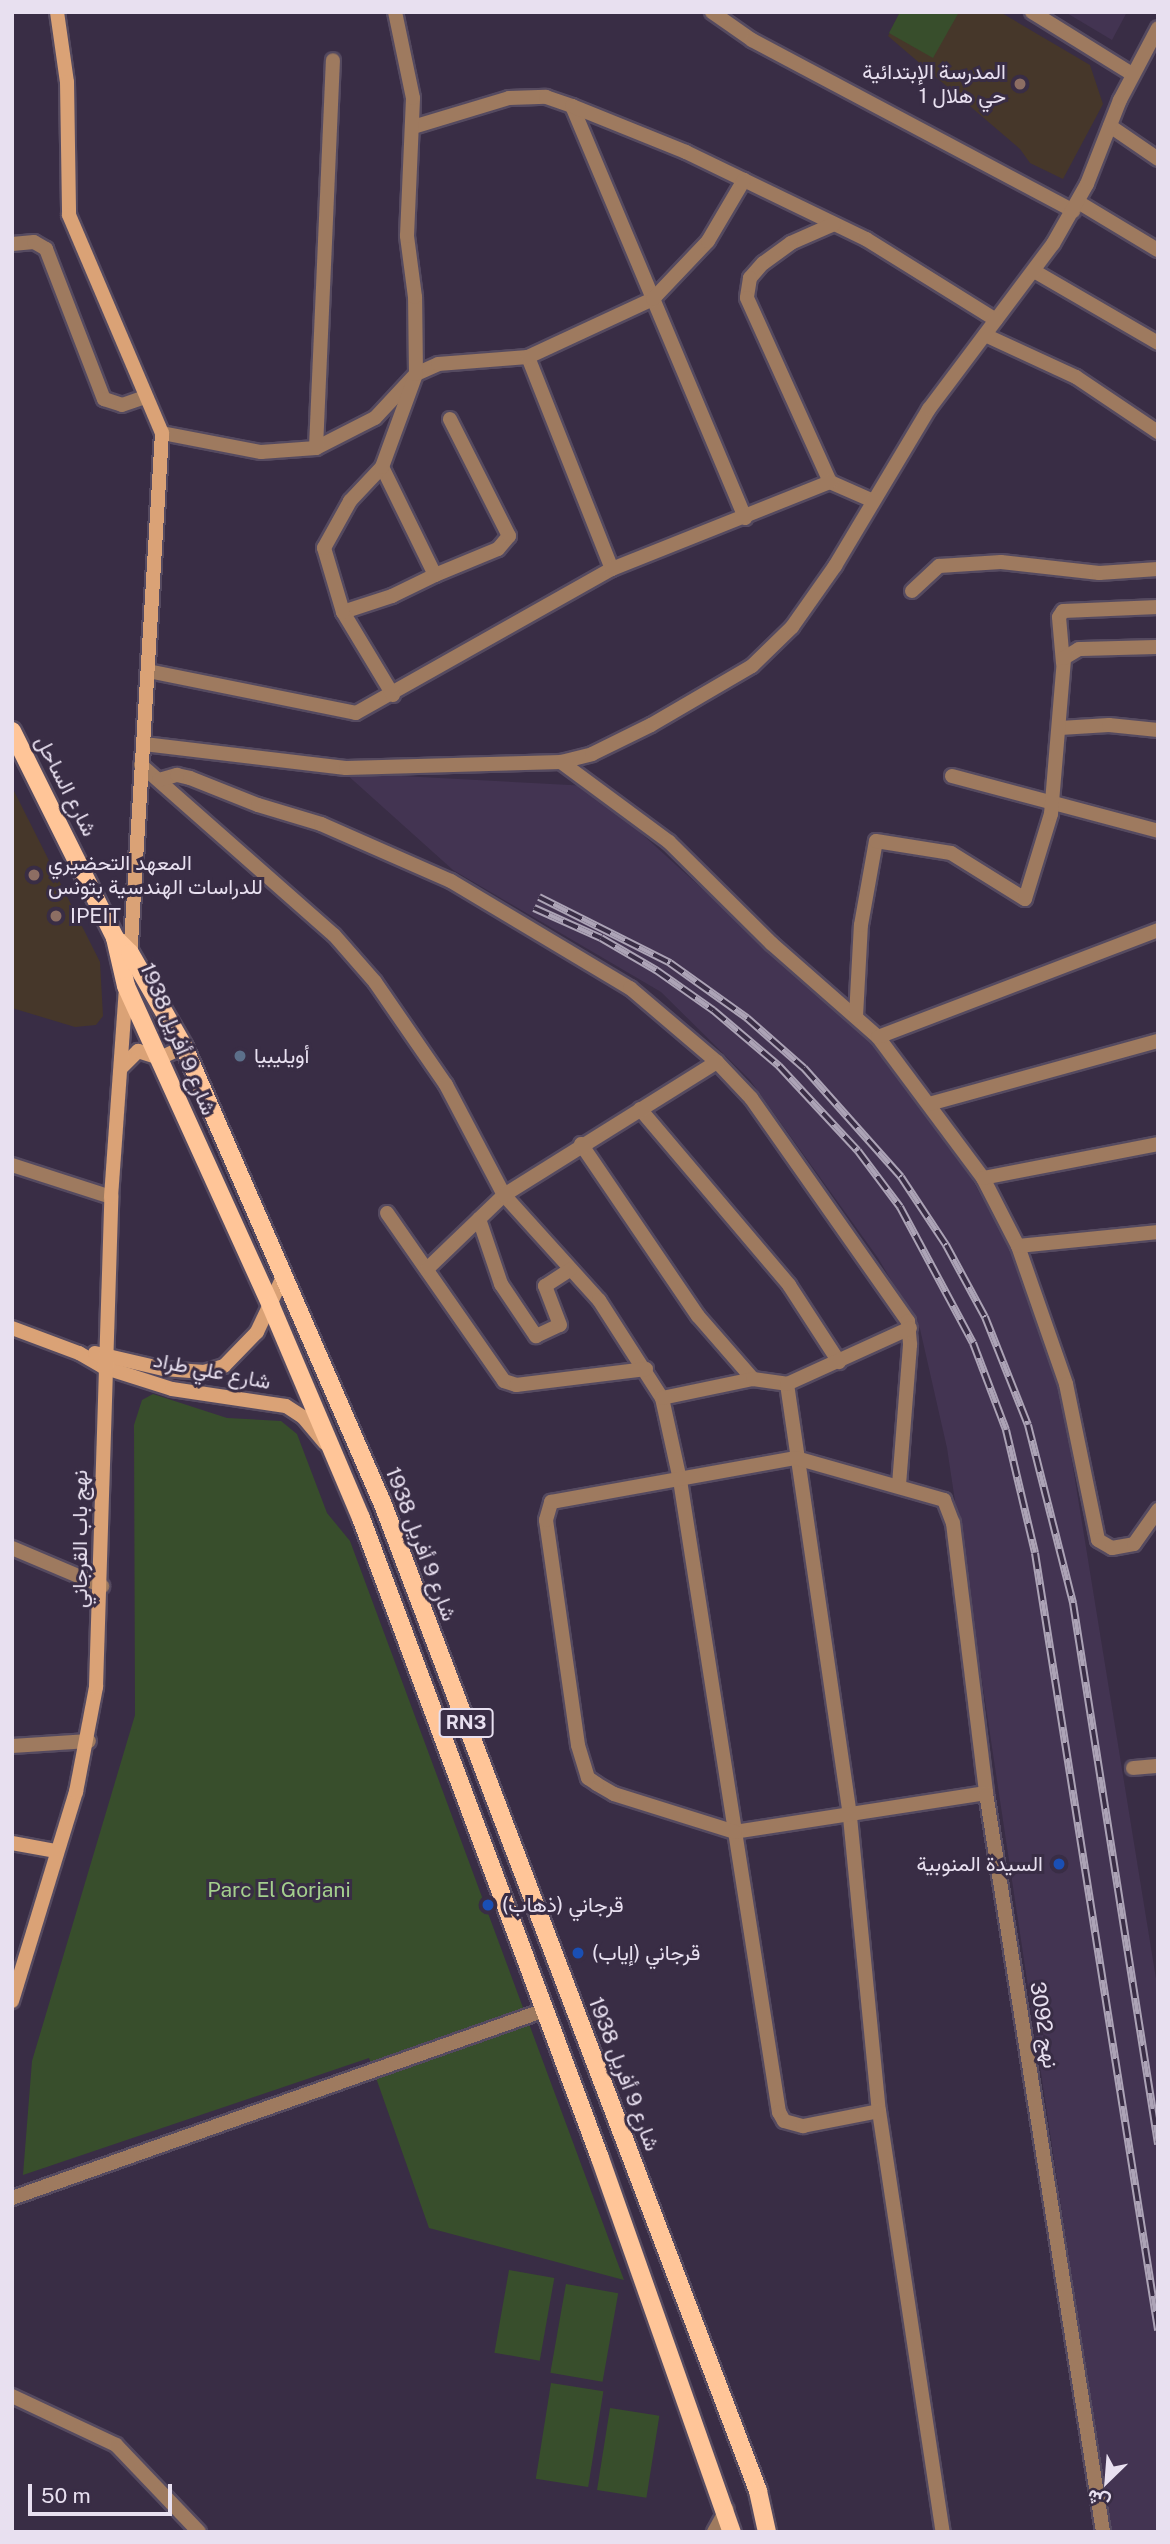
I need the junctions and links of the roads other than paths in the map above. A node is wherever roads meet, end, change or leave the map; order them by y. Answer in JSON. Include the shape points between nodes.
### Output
{"nodes":[{"id":1,"x":57,"y":12,"type":"edge"},
{"id":2,"x":396,"y":12,"type":"edge"},
{"id":3,"x":712,"y":12,"type":"edge"},
{"id":4,"x":1032,"y":12,"type":"edge"},
{"id":5,"x":1157,"y":31,"type":"edge"},
{"id":6,"x":333,"y":60,"type":"dead end"},
{"id":7,"x":1132,"y":74,"type":"junction"},
{"id":8,"x":572,"y":106,"type":"junction"},
{"id":9,"x":1111,"y":126,"type":"junction"},
{"id":10,"x":413,"y":127,"type":"junction"},
{"id":11,"x":1158,"y":159,"type":"edge"},
{"id":12,"x":744,"y":180,"type":"junction"},
{"id":13,"x":1075,"y":206,"type":"junction"},
{"id":14,"x":834,"y":224,"type":"junction"},
{"id":15,"x":12,"y":244,"type":"edge"},
{"id":16,"x":1158,"y":250,"type":"edge"},
{"id":17,"x":1034,"y":271,"type":"junction"},
{"id":18,"x":653,"y":299,"type":"junction"},
{"id":19,"x":996,"y":320,"type":"junction"},
{"id":20,"x":985,"y":335,"type":"junction"},
{"id":21,"x":1158,"y":343,"type":"edge"},
{"id":22,"x":528,"y":357,"type":"junction"},
{"id":23,"x":416,"y":374,"type":"junction"},
{"id":24,"x":145,"y":397,"type":"junction"},
{"id":25,"x":450,"y":419,"type":"dead end"},
{"id":26,"x":1158,"y":432,"type":"edge"},
{"id":27,"x":162,"y":433,"type":"junction"},
{"id":28,"x":316,"y":448,"type":"junction"},
{"id":29,"x":382,"y":467,"type":"junction"},
{"id":30,"x":830,"y":482,"type":"junction"},
{"id":31,"x":873,"y":501,"type":"junction"},
{"id":32,"x":745,"y":518,"type":"junction"},
{"id":33,"x":612,"y":569,"type":"junction"},
{"id":34,"x":1158,"y":569,"type":"edge"},
{"id":35,"x":435,"y":575,"type":"junction"},
{"id":36,"x":912,"y":591,"type":"dead end"},
{"id":37,"x":1158,"y":607,"type":"edge"},
{"id":38,"x":342,"y":612,"type":"junction"},
{"id":39,"x":1158,"y":647,"type":"edge"},
{"id":40,"x":1063,"y":664,"type":"junction"},
{"id":41,"x":148,"y":671,"type":"junction"},
{"id":42,"x":393,"y":695,"type":"junction"},
{"id":43,"x":1060,"y":728,"type":"junction"},
{"id":44,"x":1158,"y":730,"type":"edge"},
{"id":45,"x":12,"y":731,"type":"edge"},
{"id":46,"x":144,"y":744,"type":"junction"},
{"id":47,"x":561,"y":762,"type":"junction"},
{"id":48,"x":141,"y":765,"type":"junction"},
{"id":49,"x":952,"y":776,"type":"dead end"},
{"id":50,"x":159,"y":780,"type":"junction"},
{"id":51,"x":1053,"y":801,"type":"junction"},
{"id":52,"x":1158,"y":831,"type":"edge"},
{"id":53,"x":1158,"y":930,"type":"edge"},
{"id":54,"x":115,"y":938,"type":"junction"},
{"id":55,"x":131,"y":953,"type":"junction"},
{"id":56,"x":126,"y":986,"type":"junction"},
{"id":57,"x":856,"y":1016,"type":"junction"},
{"id":58,"x":878,"y":1037,"type":"junction"},
{"id":59,"x":1158,"y":1041,"type":"edge"},
{"id":60,"x":184,"y":1047,"type":"junction"},
{"id":61,"x":160,"y":1058,"type":"junction"},
{"id":62,"x":718,"y":1062,"type":"junction"},
{"id":63,"x":122,"y":1067,"type":"junction"},
{"id":64,"x":929,"y":1104,"type":"junction"},
{"id":65,"x":640,"y":1109,"type":"junction"},
{"id":66,"x":581,"y":1144,"type":"junction"},
{"id":67,"x":1158,"y":1144,"type":"edge"},
{"id":68,"x":12,"y":1166,"type":"edge"},
{"id":69,"x":982,"y":1178,"type":"junction"},
{"id":70,"x":504,"y":1195,"type":"junction"},
{"id":71,"x":111,"y":1197,"type":"junction"},
{"id":72,"x":387,"y":1213,"type":"dead end"},
{"id":73,"x":479,"y":1219,"type":"junction"},
{"id":74,"x":1158,"y":1232,"type":"edge"},
{"id":75,"x":1018,"y":1246,"type":"junction"},
{"id":76,"x":428,"y":1269,"type":"junction"},
{"id":77,"x":570,"y":1270,"type":"junction"},
{"id":78,"x":282,"y":1279,"type":"junction"},
{"id":79,"x":271,"y":1306,"type":"junction"},
{"id":80,"x":12,"y":1328,"type":"edge"},
{"id":81,"x":909,"y":1328,"type":"junction"},
{"id":82,"x":104,"y":1360,"type":"junction"},
{"id":83,"x":839,"y":1362,"type":"junction"},
{"id":84,"x":646,"y":1369,"type":"junction"},
{"id":85,"x":753,"y":1379,"type":"junction"},
{"id":86,"x":787,"y":1384,"type":"junction"},
{"id":87,"x":662,"y":1398,"type":"junction"},
{"id":88,"x":327,"y":1445,"type":"junction"},
{"id":89,"x":796,"y":1458,"type":"junction"},
{"id":90,"x":680,"y":1480,"type":"junction"},
{"id":91,"x":899,"y":1484,"type":"junction"},
{"id":92,"x":1158,"y":1510,"type":"edge"},
{"id":93,"x":12,"y":1548,"type":"edge"},
{"id":94,"x":102,"y":1586,"type":"junction"},
{"id":95,"x":89,"y":1741,"type":"junction"},
{"id":96,"x":12,"y":1746,"type":"edge"},
{"id":97,"x":1158,"y":1766,"type":"edge"},
{"id":98,"x":1133,"y":1768,"type":"dead end"},
{"id":99,"x":986,"y":1793,"type":"junction"},
{"id":100,"x":850,"y":1817,"type":"junction"},
{"id":101,"x":735,"y":1832,"type":"junction"},
{"id":102,"x":12,"y":1843,"type":"edge"},
{"id":103,"x":56,"y":1851,"type":"junction"},
{"id":104,"x":12,"y":2001,"type":"edge"},
{"id":105,"x":545,"y":2010,"type":"junction"},
{"id":106,"x":879,"y":2110,"type":"junction"},
{"id":107,"x":12,"y":2198,"type":"edge"},
{"id":108,"x":12,"y":2396,"type":"edge"},
{"id":109,"x":727,"y":2509,"type":"junction"},
{"id":110,"x":199,"y":2532,"type":"edge"},
{"id":111,"x":714,"y":2532,"type":"edge"},
{"id":112,"x":732,"y":2532,"type":"edge"},
{"id":113,"x":768,"y":2532,"type":"edge"},
{"id":114,"x":943,"y":2532,"type":"edge"},
{"id":115,"x":1103,"y":2532,"type":"edge"}],
"edges":[{"from":1,"to":24,"type":"street","via":[[67,82],[69,215]]},
{"from":2,"to":10,"type":"street","via":[[412,90]]},
{"from":3,"to":13,"type":"street","via":[[744,35]]},
{"from":4,"to":7,"type":"street"},
{"from":5,"to":7,"type":"street"},
{"from":6,"to":28,"type":"street"},
{"from":7,"to":9,"type":"street"},
{"from":8,"to":10,"type":"street","via":[[546,97],[509,98]]},
{"from":8,"to":12,"type":"street"},
{"from":8,"to":18,"type":"street"},
{"from":9,"to":11,"type":"street"},
{"from":9,"to":13,"type":"street"},
{"from":10,"to":23,"type":"street","via":[[407,236],[415,297]]},
{"from":12,"to":14,"type":"street"},
{"from":12,"to":18,"type":"street","via":[[708,241]]},
{"from":13,"to":16,"type":"street"},
{"from":13,"to":17,"type":"street"},
{"from":14,"to":19,"type":"street","via":[[917,268]]},
{"from":14,"to":30,"type":"street","via":[[777,250],[757,269],[747,291]]},
{"from":15,"to":24,"type":"street","via":[[34,242],[46,249],[104,399],[121,405]]},
{"from":17,"to":19,"type":"street"},
{"from":17,"to":21,"type":"street"},
{"from":18,"to":22,"type":"street"},
{"from":18,"to":32,"type":"street"},
{"from":19,"to":20,"type":"street"},
{"from":20,"to":26,"type":"street","via":[[1076,377]]},
{"from":20,"to":31,"type":"street","via":[[929,409]]},
{"from":22,"to":23,"type":"street","via":[[438,364]]},
{"from":22,"to":33,"type":"street"},
{"from":23,"to":28,"type":"street","via":[[375,418]]},
{"from":23,"to":29,"type":"street"},
{"from":24,"to":27,"type":"street"},
{"from":25,"to":35,"type":"street","via":[[509,536],[498,549]]},
{"from":27,"to":28,"type":"street","via":[[261,452]]},
{"from":27,"to":41,"type":"street","name":"نهج باب القرجاني"},
{"from":29,"to":35,"type":"street"},
{"from":29,"to":38,"type":"street","via":[[350,501],[326,541],[325,555]]},
{"from":30,"to":31,"type":"street"},
{"from":30,"to":32,"type":"street"},
{"from":31,"to":47,"type":"street","via":[[792,627],[752,666],[651,725],[592,754]]},
{"from":32,"to":33,"type":"street"},
{"from":33,"to":42,"type":"street"},
{"from":34,"to":36,"type":"street","via":[[1099,573],[1001,562],[939,566]]},
{"from":35,"to":38,"type":"street","via":[[392,596]]},
{"from":37,"to":40,"type":"street","via":[[1063,611],[1059,617]]},
{"from":38,"to":42,"type":"street"},
{"from":39,"to":40,"type":"street","via":[[1079,649],[1067,654]]},
{"from":40,"to":43,"type":"street"},
{"from":41,"to":42,"type":"street","via":[[338,712],[369,709]]},
{"from":41,"to":46,"type":"street","name":"نهج باب القرجاني"},
{"from":43,"to":44,"type":"street","via":[[1110,725]]},
{"from":43,"to":51,"type":"street"},
{"from":45,"to":54,"type":"main road","name":"شارع الساحل","number":"RN3"},
{"from":46,"to":47,"type":"street","via":[[346,768]]},
{"from":46,"to":48,"type":"street","name":"نهج باب القرجاني"},
{"from":47,"to":57,"type":"street","via":[[669,842],[771,943]]},
{"from":48,"to":50,"type":"street"},
{"from":48,"to":55,"type":"street","name":"نهج باب القرجاني"},
{"from":49,"to":51,"type":"street"},
{"from":50,"to":62,"type":"street","via":[[177,775],[190,778],[258,806],[321,824],[450,881],[630,988]]},
{"from":50,"to":70,"type":"street","via":[[334,935],[375,982],[446,1085]]},
{"from":51,"to":52,"type":"street","via":[[1119,824]]},
{"from":51,"to":57,"type":"street","via":[[1025,899],[951,853],[876,841],[862,925]]},
{"from":53,"to":58,"type":"street"},
{"from":54,"to":55,"type":"main road","name":"شارع 9 أفريل 1938","number":"RN3"},
{"from":54,"to":56,"type":"main road","name":"شارع 9 أفريل 1938","number":"RN3"},
{"from":55,"to":56,"type":"street","name":"نهج باب القرجاني"},
{"from":55,"to":60,"type":"main road","name":"شارع 9 أفريل 1938","number":"RN3"},
{"from":56,"to":61,"type":"main road","name":"شارع 9 أفريل 1938","number":"RN3"},
{"from":56,"to":63,"type":"street","name":"نهج باب القرجاني"},
{"from":57,"to":58,"type":"street"},
{"from":58,"to":64,"type":"street"},
{"from":59,"to":64,"type":"street"},
{"from":60,"to":61,"type":"street"},
{"from":60,"to":78,"type":"main road","name":"شارع 9 أفريل 1938","number":"RN3"},
{"from":61,"to":63,"type":"street","via":[[138,1051]]},
{"from":61,"to":79,"type":"main road","name":"شارع 9 أفريل 1938","number":"RN3"},
{"from":62,"to":65,"type":"street"},
{"from":62,"to":81,"type":"street","via":[[751,1098]]},
{"from":63,"to":71,"type":"street","name":"نهج باب القرجاني"},
{"from":64,"to":69,"type":"street"},
{"from":65,"to":66,"type":"street"},
{"from":65,"to":83,"type":"street","via":[[789,1285]]},
{"from":66,"to":70,"type":"street"},
{"from":66,"to":85,"type":"street","via":[[691,1307]]},
{"from":67,"to":69,"type":"street"},
{"from":68,"to":71,"type":"street"},
{"from":69,"to":75,"type":"street"},
{"from":70,"to":73,"type":"street"},
{"from":70,"to":77,"type":"street"},
{"from":71,"to":82,"type":"street","name":"نهج باب القرجاني"},
{"from":72,"to":76,"type":"street"},
{"from":73,"to":76,"type":"street"},
{"from":73,"to":77,"type":"street","via":[[501,1284],[536,1336],[560,1325],[545,1286]]},
{"from":74,"to":75,"type":"street"},
{"from":75,"to":92,"type":"street","via":[[1066,1384],[1098,1540],[1112,1548],[1133,1544]]},
{"from":76,"to":84,"type":"street","via":[[504,1381],[516,1385]]},
{"from":77,"to":84,"type":"street","via":[[599,1300]]},
{"from":78,"to":79,"type":"street","name":"شارع علي طراد"},
{"from":78,"to":113,"type":"main road","name":"شارع 9 أفريل 1938","number":"RN3","via":[[383,1502],[753,2478]]},
{"from":79,"to":82,"type":"street","name":"شارع علي طراد","via":[[238,1357],[225,1366],[204,1372]]},
{"from":79,"to":88,"type":"main road","name":"شارع 9 أفريل 1938","number":"RN3"},
{"from":80,"to":82,"type":"street","name":"شارع علي طراد"},
{"from":81,"to":83,"type":"street"},
{"from":81,"to":91,"type":"street"},
{"from":82,"to":88,"type":"street","name":"شارع علي طراد","via":[[172,1389],[286,1406],[303,1417]]},
{"from":82,"to":94,"type":"street","name":"نهج باب القرجاني"},
{"from":83,"to":86,"type":"street"},
{"from":84,"to":87,"type":"street"},
{"from":85,"to":86,"type":"street"},
{"from":85,"to":87,"type":"street"},
{"from":86,"to":89,"type":"street"},
{"from":87,"to":90,"type":"street"},
{"from":88,"to":105,"type":"main road","name":"شارع 9 أفريل 1938","number":"RN3","via":[[361,1518]]},
{"from":89,"to":90,"type":"street"},
{"from":89,"to":91,"type":"street"},
{"from":89,"to":100,"type":"street"},
{"from":90,"to":101,"type":"street"},
{"from":90,"to":101,"type":"street","via":[[561,1498],[546,1510],[578,1745],[588,1778],[614,1794]]},
{"from":91,"to":99,"type":"street","name":"نهج 3092","via":[[944,1500],[953,1523]]},
{"from":93,"to":94,"type":"street"},
{"from":94,"to":95,"type":"street","name":"نهج باب القرجاني"},
{"from":95,"to":96,"type":"street"},
{"from":95,"to":103,"type":"street","name":"نهج باب القرجاني"},
{"from":97,"to":98,"type":"street"},
{"from":99,"to":100,"type":"street"},
{"from":99,"to":115,"type":"street","name":"نهج 3092"},
{"from":100,"to":101,"type":"street"},
{"from":100,"to":106,"type":"street"},
{"from":101,"to":106,"type":"street","via":[[779,2112],[784,2121],[803,2126]]},
{"from":102,"to":103,"type":"street"},
{"from":103,"to":104,"type":"street","name":"نهج باب القرجاني"},
{"from":105,"to":107,"type":"street"},
{"from":105,"to":109,"type":"main road","name":"شارع 9 أفريل 1938","number":"RN3"},
{"from":106,"to":114,"type":"street"},
{"from":108,"to":110,"type":"street","via":[[116,2445]]},
{"from":109,"to":111,"type":"street"},
{"from":109,"to":112,"type":"main road","name":"شارع 9 أفريل 1938","number":"RN3"}]}
